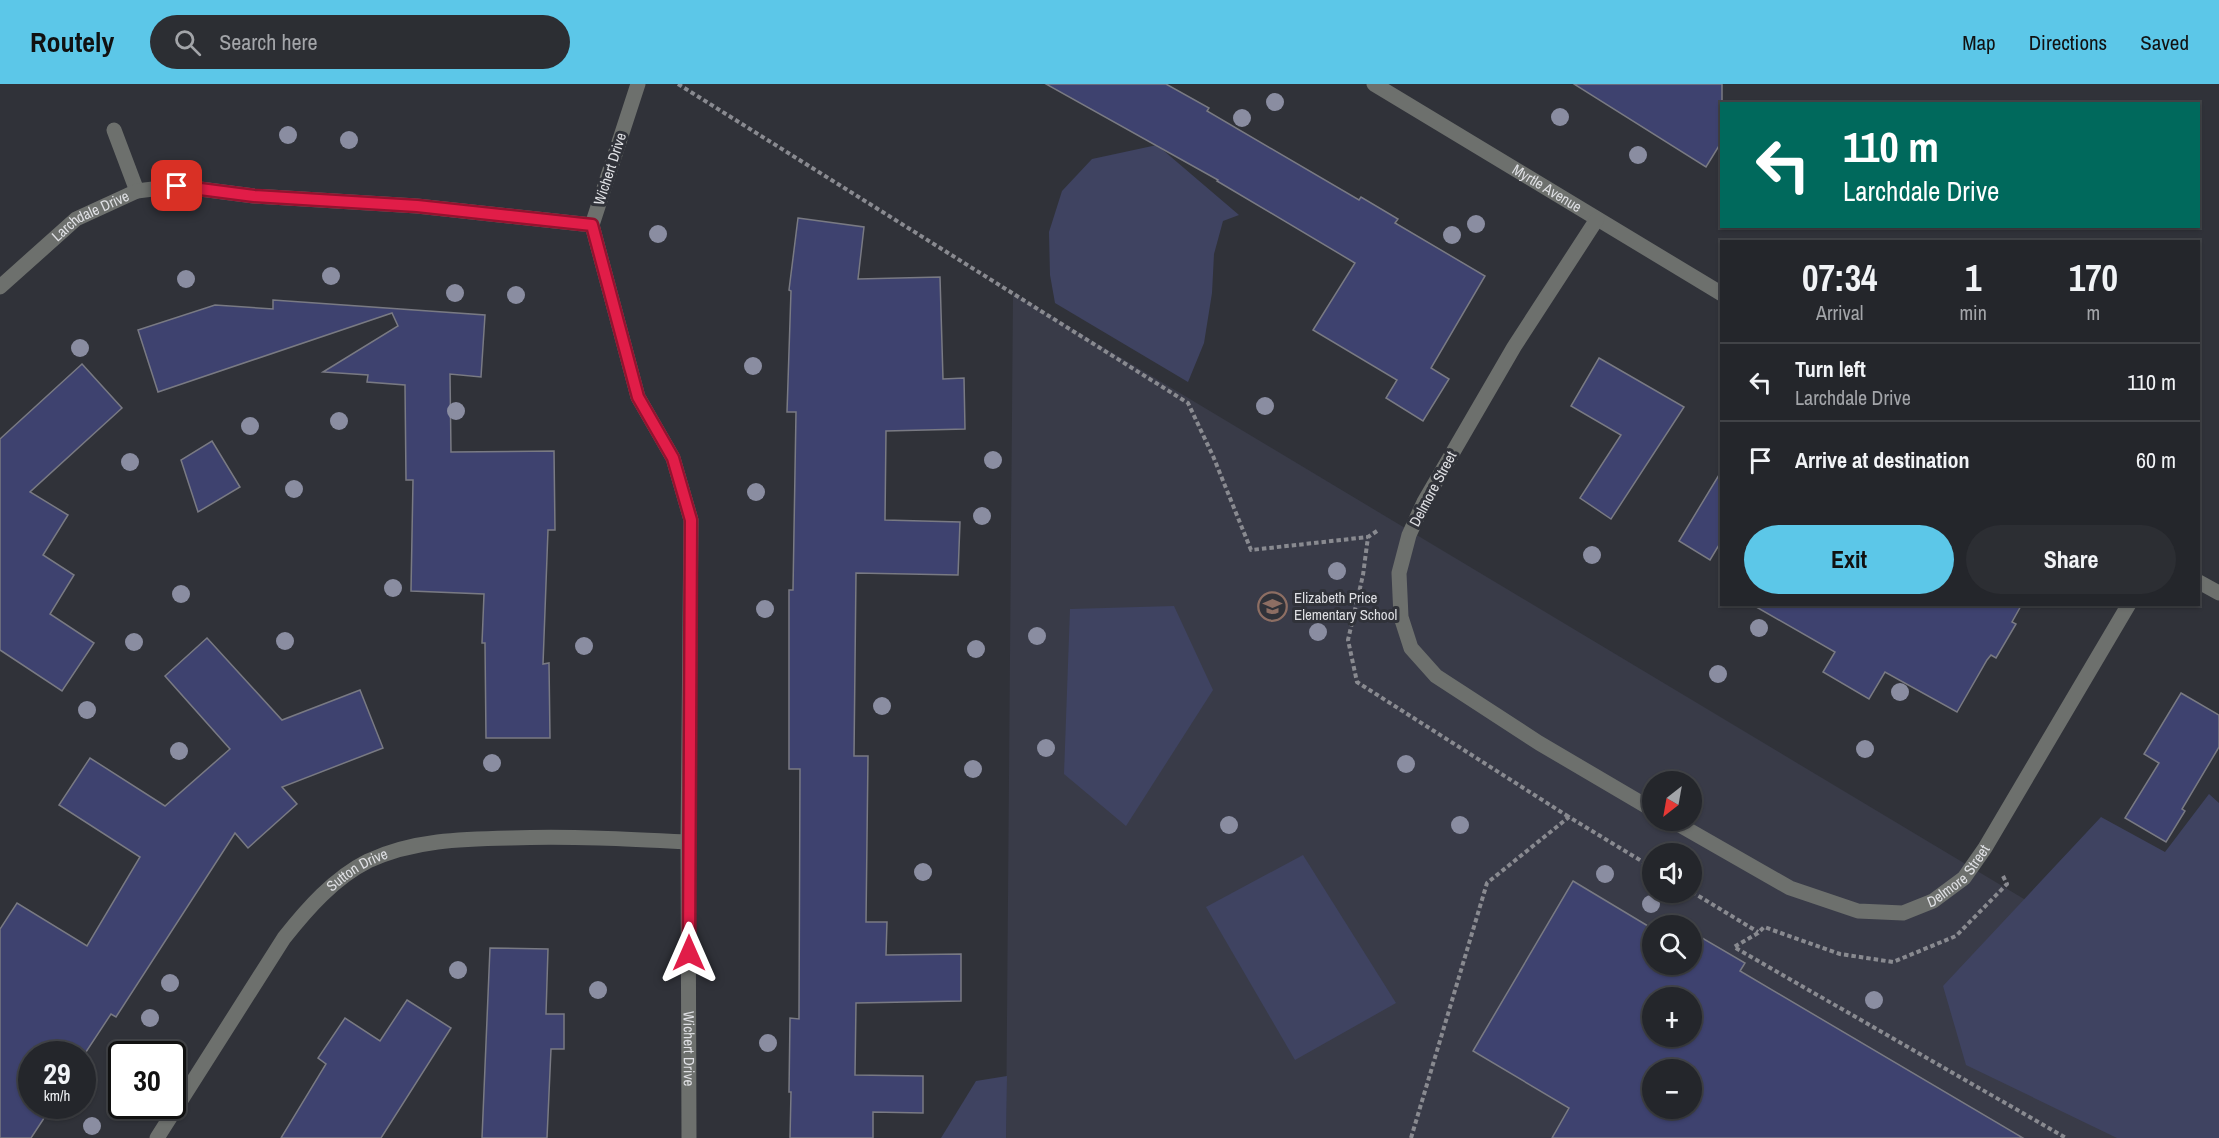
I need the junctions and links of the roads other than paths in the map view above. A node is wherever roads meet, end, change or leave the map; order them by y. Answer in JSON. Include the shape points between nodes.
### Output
{"nodes":[{"id":1,"x":638,"y":84,"type":"edge"},
{"id":2,"x":1374,"y":84,"type":"edge"},
{"id":3,"x":114,"y":130,"type":"dead end"},
{"id":4,"x":137,"y":191,"type":"junction"},
{"id":5,"x":1597,"y":219,"type":"junction"},
{"id":6,"x":592,"y":225,"type":"junction"},
{"id":7,"x":0,"y":286,"type":"edge"},
{"id":8,"x":1720,"y":293,"type":"edge"},
{"id":9,"x":2200,"y":583,"type":"edge"},
{"id":10,"x":2219,"y":593,"type":"edge"},
{"id":11,"x":2128,"y":606,"type":"edge"},
{"id":12,"x":1642,"y":804,"type":"edge"},
{"id":13,"x":1690,"y":831,"type":"edge"},
{"id":14,"x":688,"y":842,"type":"junction"},
{"id":15,"x":157,"y":1138,"type":"edge"},
{"id":16,"x":689,"y":1138,"type":"edge"}],
"edges":[{"from":1,"to":6,"type":"street","name":"Wichert Drive"},
{"from":2,"to":5,"type":"street","name":"Myrtle Avenue"},
{"from":3,"to":4,"type":"street"},
{"from":4,"to":6,"type":"street","name":"Larchdale Drive","via":[[177,186]]},
{"from":4,"to":7,"type":"street","name":"Larchdale Drive","via":[[76,219]]},
{"from":5,"to":8,"type":"street","name":"Myrtle Avenue"},
{"from":5,"to":12,"type":"street","name":"Delmore Street","via":[[1514,347],[1424,502],[1409,535],[1399,573],[1401,617],[1411,648],[1436,676]]},
{"from":6,"to":14,"type":"street","name":"Wichert Drive","via":[[638,397],[673,458],[691,520]]},
{"from":9,"to":10,"type":"street"},
{"from":11,"to":13,"type":"street","name":"Delmore Street","via":[[1985,848],[1964,878],[1933,901],[1903,913],[1858,910],[1790,888]]},
{"from":14,"to":15,"type":"street","name":"Sutton Drive","via":[[576,836],[447,839],[414,845],[367,862],[334,884],[284,938]]},
{"from":14,"to":16,"type":"street","name":"Wichert Drive"}]}
